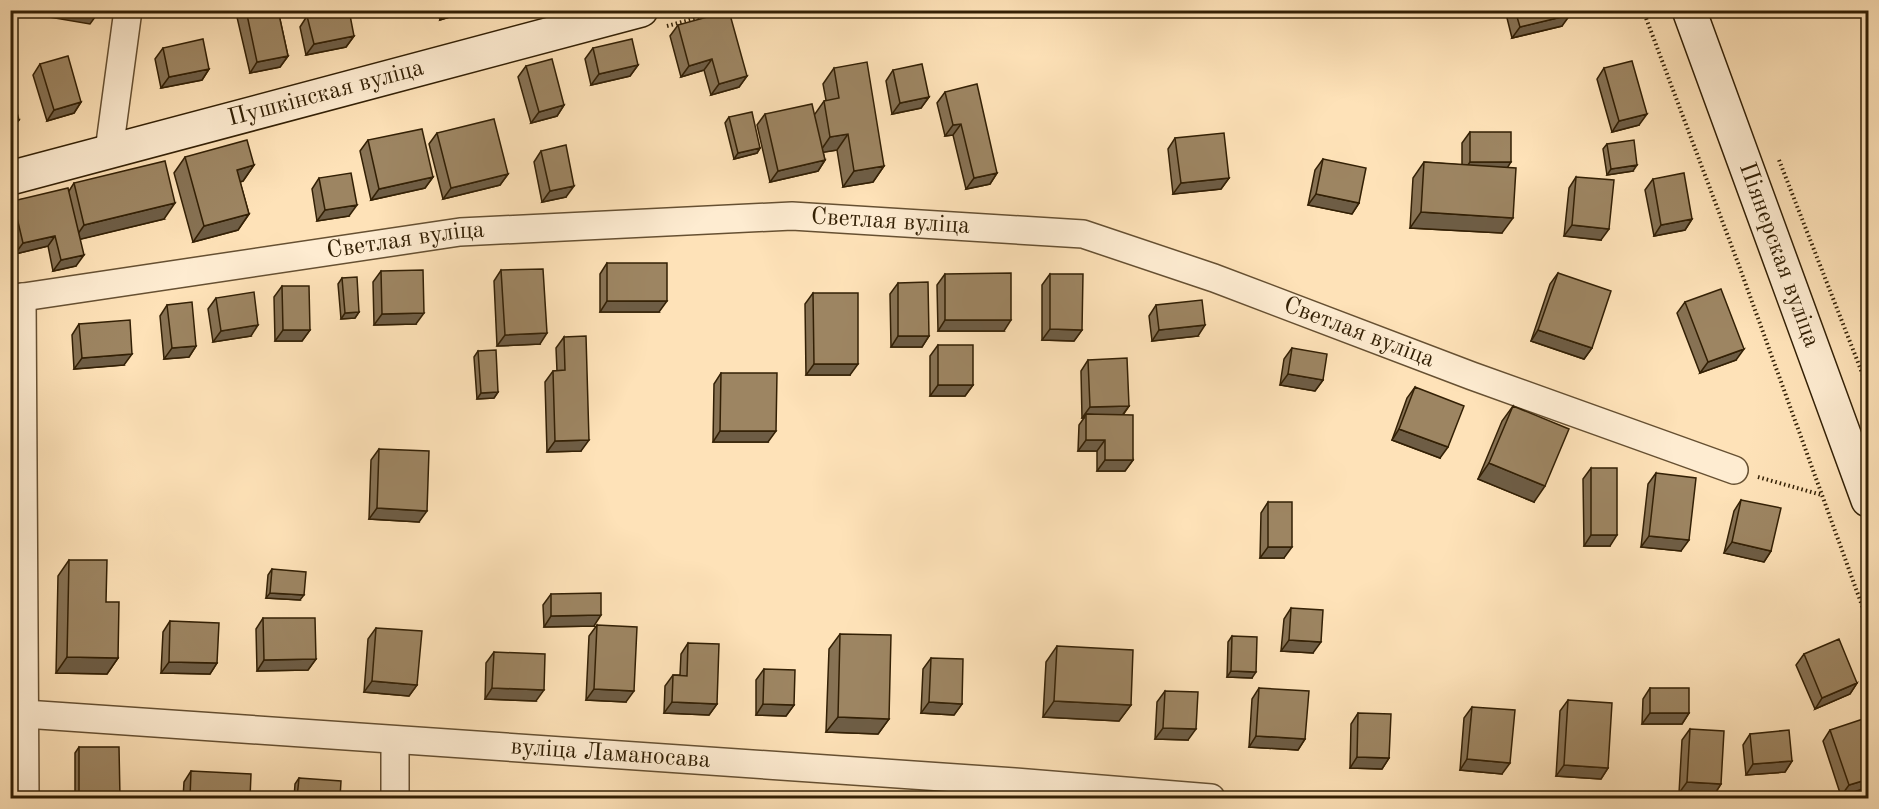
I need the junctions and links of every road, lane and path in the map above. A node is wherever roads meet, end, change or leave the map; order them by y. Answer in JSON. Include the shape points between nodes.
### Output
{"nodes":[{"id":1,"x":128,"y":10,"type":"edge"},
{"id":2,"x":641,"y":10,"type":"edge"},
{"id":3,"x":1642,"y":10,"type":"edge"},
{"id":4,"x":1689,"y":10,"type":"edge"},
{"id":5,"x":109,"y":151,"type":"junction"},
{"id":6,"x":1778,"y":158,"type":"dead end"},
{"id":7,"x":10,"y":178,"type":"edge"},
{"id":8,"x":16,"y":298,"type":"edge"},
{"id":9,"x":1869,"y":388,"type":"edge"},
{"id":10,"x":1734,"y":470,"type":"joint"},
{"id":11,"x":1822,"y":495,"type":"junction"},
{"id":12,"x":1869,"y":501,"type":"edge"},
{"id":13,"x":1869,"y":622,"type":"edge"},
{"id":14,"x":17,"y":714,"type":"edge"},
{"id":15,"x":395,"y":741,"type":"junction"},
{"id":16,"x":1015,"y":790,"type":"edge"},
{"id":17,"x":25,"y":798,"type":"edge"},
{"id":18,"x":395,"y":798,"type":"edge"},
{"id":19,"x":1211,"y":798,"type":"edge"}],
"edges":[{"from":1,"to":5,"type":"street"},
{"from":2,"to":5,"type":"main road","name":"Пушкінская вуліца"},
{"from":3,"to":11,"type":"path"},
{"from":4,"to":12,"type":"main road","name":"Піянерская вуліца"},
{"from":5,"to":7,"type":"main road","name":"Пушкінская вуліца"},
{"from":6,"to":9,"type":"path"},
{"from":8,"to":10,"type":"street","name":"Светлая вуліца","via":[[460,232],[792,216],[1083,234]]},
{"from":8,"to":14,"type":"street"},
{"from":10,"to":11,"type":"path"},
{"from":11,"to":13,"type":"path"},
{"from":14,"to":15,"type":"street","name":"вуліца Ламаносава"},
{"from":14,"to":17,"type":"street"},
{"from":15,"to":16,"type":"street","name":"вуліца Ламаносава"},
{"from":15,"to":18,"type":"street"},
{"from":16,"to":19,"type":"street","name":"вуліца Ламаносава"}]}
